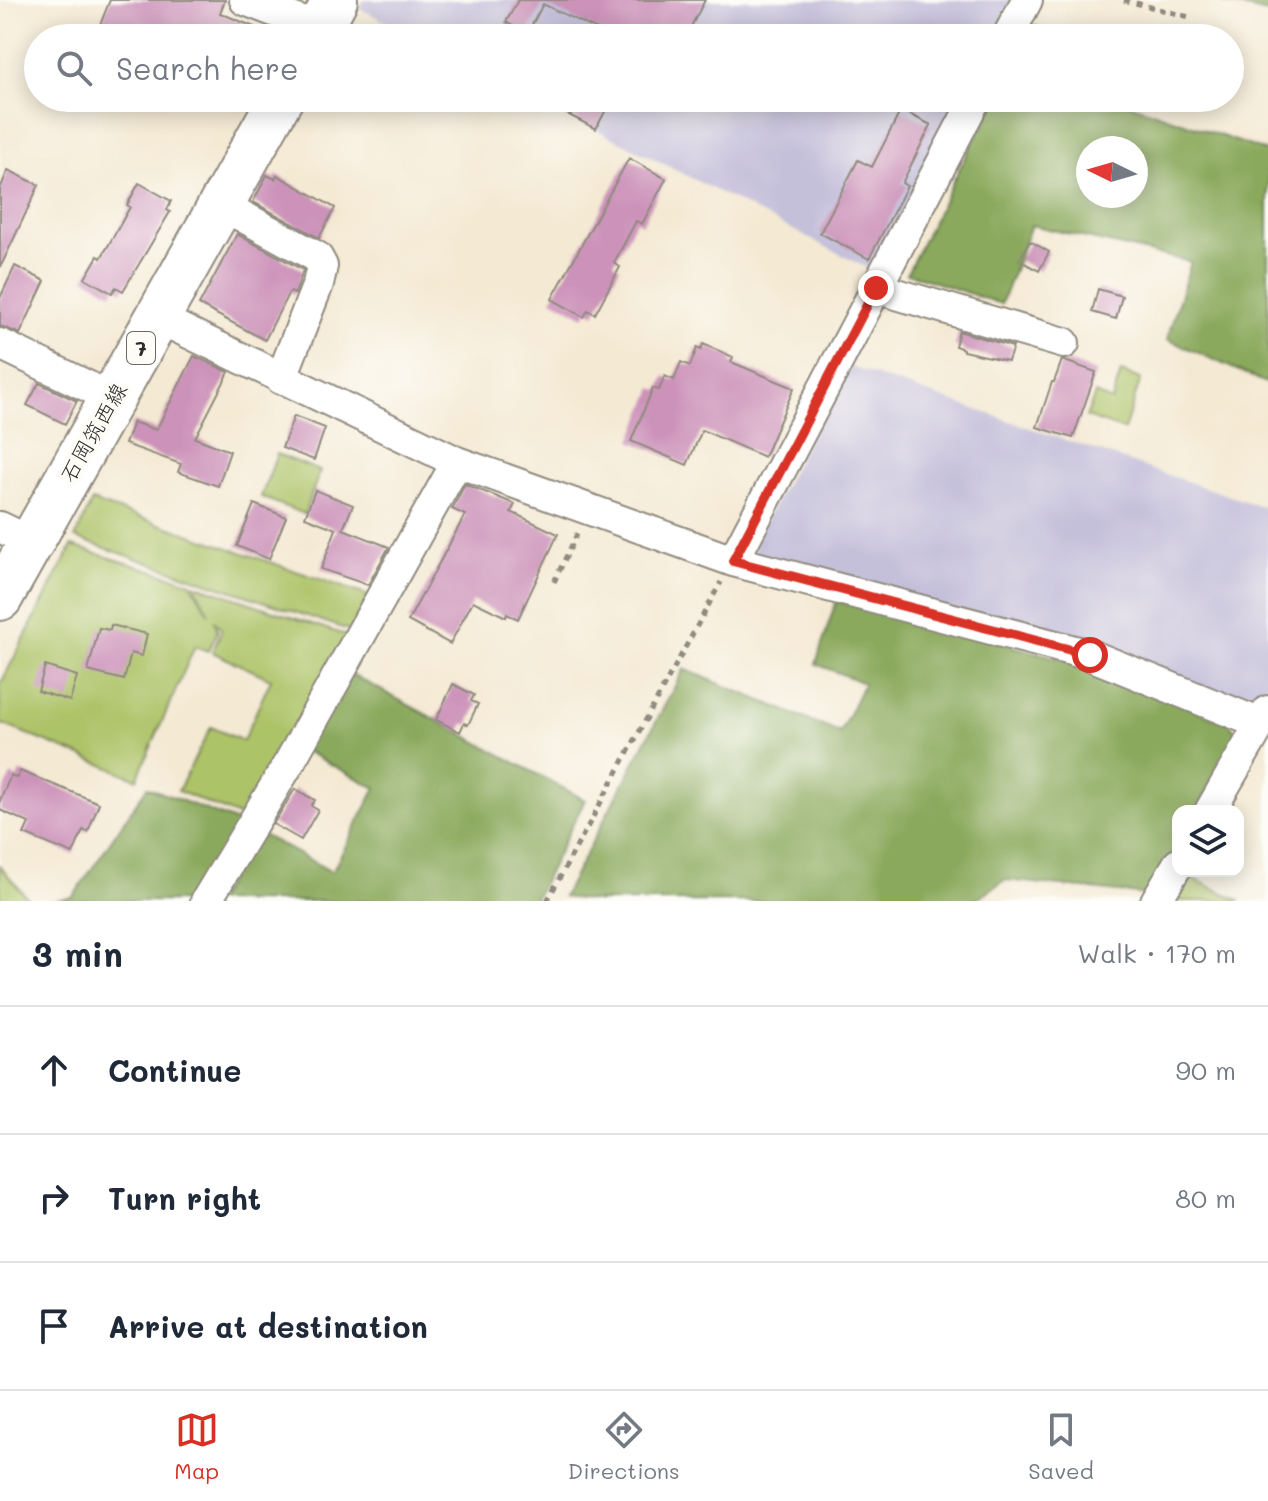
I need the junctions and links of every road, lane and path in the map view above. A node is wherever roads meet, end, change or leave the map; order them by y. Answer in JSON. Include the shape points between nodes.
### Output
{"nodes":[{"id":1,"x":245,"y":0,"type":"edge"},
{"id":2,"x":1027,"y":0,"type":"edge"},
{"id":3,"x":1124,"y":0,"type":"edge"},
{"id":4,"x":1193,"y":18,"type":"dead end"},
{"id":5,"x":323,"y":22,"type":"edge"},
{"id":6,"x":1014,"y":24,"type":"edge"},
{"id":7,"x":273,"y":112,"type":"edge"},
{"id":8,"x":969,"y":112,"type":"edge"},
{"id":9,"x":222,"y":205,"type":"junction"},
{"id":10,"x":876,"y":288,"type":"junction"},
{"id":11,"x":158,"y":318,"type":"junction"},
{"id":12,"x":1064,"y":343,"type":"dead end"},
{"id":13,"x":0,"y":344,"type":"edge"},
{"id":14,"x":281,"y":379,"type":"junction"},
{"id":15,"x":112,"y":398,"type":"junction"},
{"id":16,"x":457,"y":462,"type":"junction"},
{"id":17,"x":589,"y":509,"type":"junction"},
{"id":18,"x":16,"y":534,"type":"edge"},
{"id":19,"x":733,"y":561,"type":"junction"},
{"id":20,"x":554,"y":582,"type":"dead end"},
{"id":21,"x":0,"y":598,"type":"edge"},
{"id":22,"x":1265,"y":717,"type":"edge"},
{"id":23,"x":1214,"y":805,"type":"edge"},
{"id":24,"x":1172,"y":874,"type":"edge"},
{"id":25,"x":206,"y":901,"type":"edge"},
{"id":26,"x":547,"y":901,"type":"edge"},
{"id":27,"x":1156,"y":901,"type":"edge"}],
"edges":[{"from":1,"to":5,"type":"street"},
{"from":2,"to":6,"type":"street"},
{"from":3,"to":4,"type":"path"},
{"from":7,"to":9,"type":"main road","name":"石岡筑西線","number":"7"},
{"from":8,"to":10,"type":"street"},
{"from":9,"to":11,"type":"main road","name":"石岡筑西線","number":"7"},
{"from":9,"to":14,"type":"street","via":[[317,257],[322,266]]},
{"from":10,"to":12,"type":"street"},
{"from":10,"to":19,"type":"street"},
{"from":11,"to":14,"type":"street"},
{"from":11,"to":15,"type":"main road","name":"石岡筑西線","number":"7"},
{"from":13,"to":15,"type":"street"},
{"from":14,"to":16,"type":"street"},
{"from":15,"to":18,"type":"main road","name":"石岡筑西線","number":"7"},
{"from":16,"to":17,"type":"street"},
{"from":16,"to":25,"type":"street"},
{"from":17,"to":19,"type":"street"},
{"from":17,"to":20,"type":"path"},
{"from":18,"to":21,"type":"main road","name":"石岡筑西線","number":"7"},
{"from":19,"to":22,"type":"street","via":[[1090,655]]},
{"from":19,"to":26,"type":"path"},
{"from":22,"to":23,"type":"street"},
{"from":24,"to":27,"type":"street"}]}
